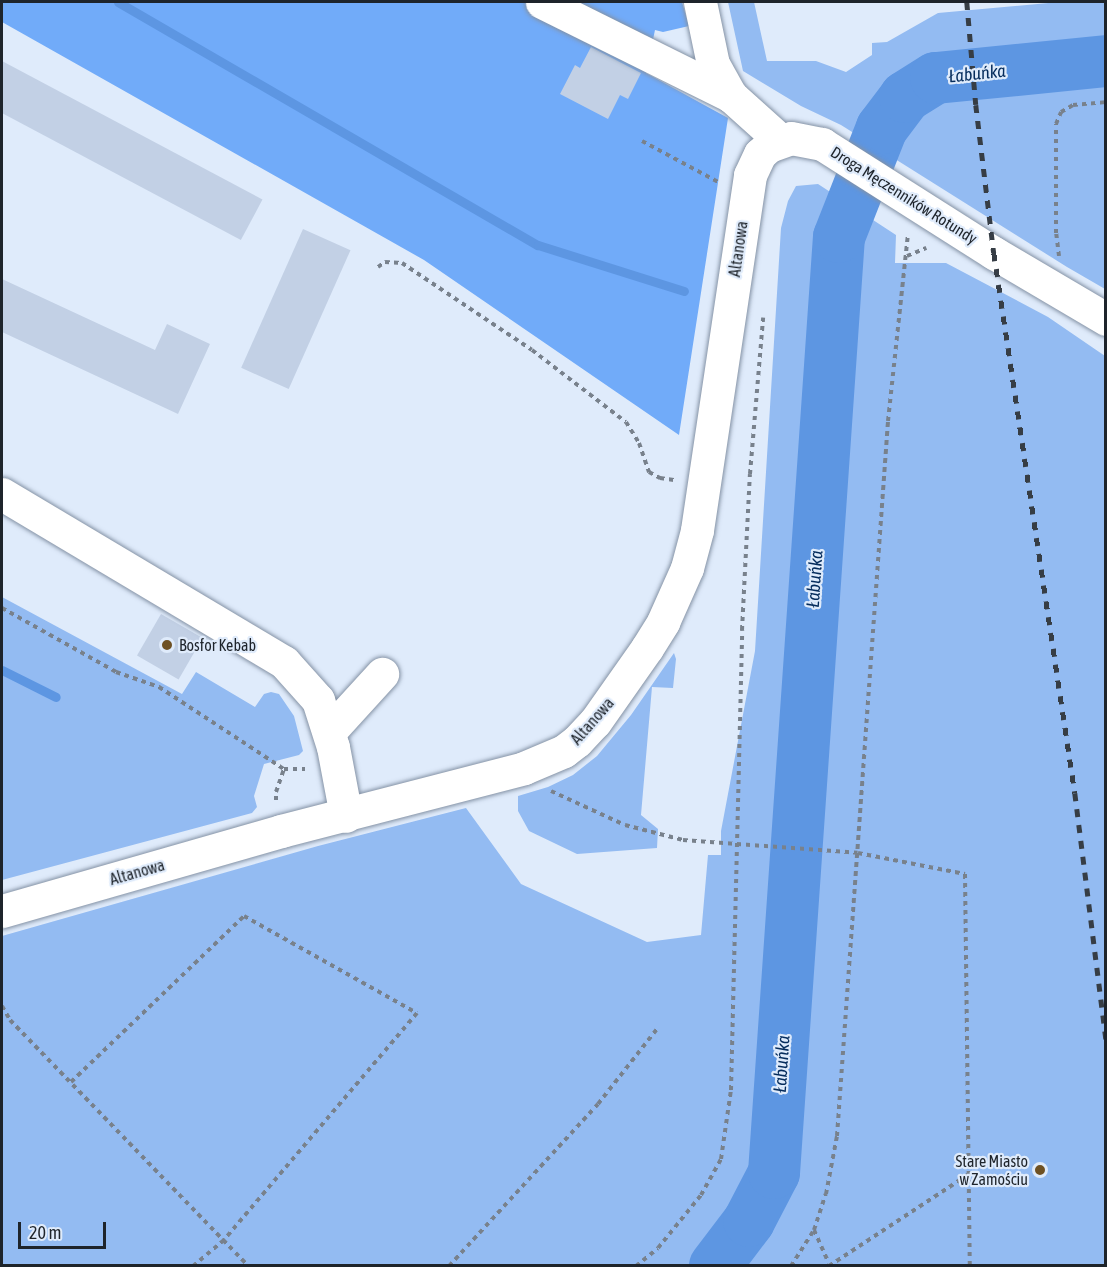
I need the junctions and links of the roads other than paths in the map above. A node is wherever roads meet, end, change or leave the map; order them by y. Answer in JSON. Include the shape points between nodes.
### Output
{"nodes":[{"id":1,"x":542,"y":2,"type":"edge"},
{"id":2,"x":700,"y":2,"type":"edge"},
{"id":3,"x":731,"y":96,"type":"junction"},
{"id":4,"x":781,"y":141,"type":"junction"},
{"id":5,"x":1106,"y":319,"type":"edge"},
{"id":6,"x":2,"y":494,"type":"edge"},
{"id":7,"x":382,"y":674,"type":"dead end"},
{"id":8,"x":329,"y":732,"type":"junction"},
{"id":9,"x":346,"y":816,"type":"junction"},
{"id":10,"x":2,"y":911,"type":"edge"}],
"edges":[{"from":1,"to":3,"type":"street"},
{"from":2,"to":3,"type":"street","via":[[713,64]]},
{"from":3,"to":4,"type":"street"},
{"from":4,"to":5,"type":"street","name":"Droga Męczenników Rotundy","via":[[803,139],[836,151]]},
{"from":4,"to":9,"type":"street","name":"Altanowa","via":[[760,154],[750,175],[697,530],[675,597],[647,648],[595,722],[564,751],[524,768]]},
{"from":6,"to":8,"type":"street","via":[[284,662],[318,700]]},
{"from":7,"to":8,"type":"street"},
{"from":8,"to":9,"type":"street"},
{"from":9,"to":10,"type":"street","name":"Altanowa"}]}
